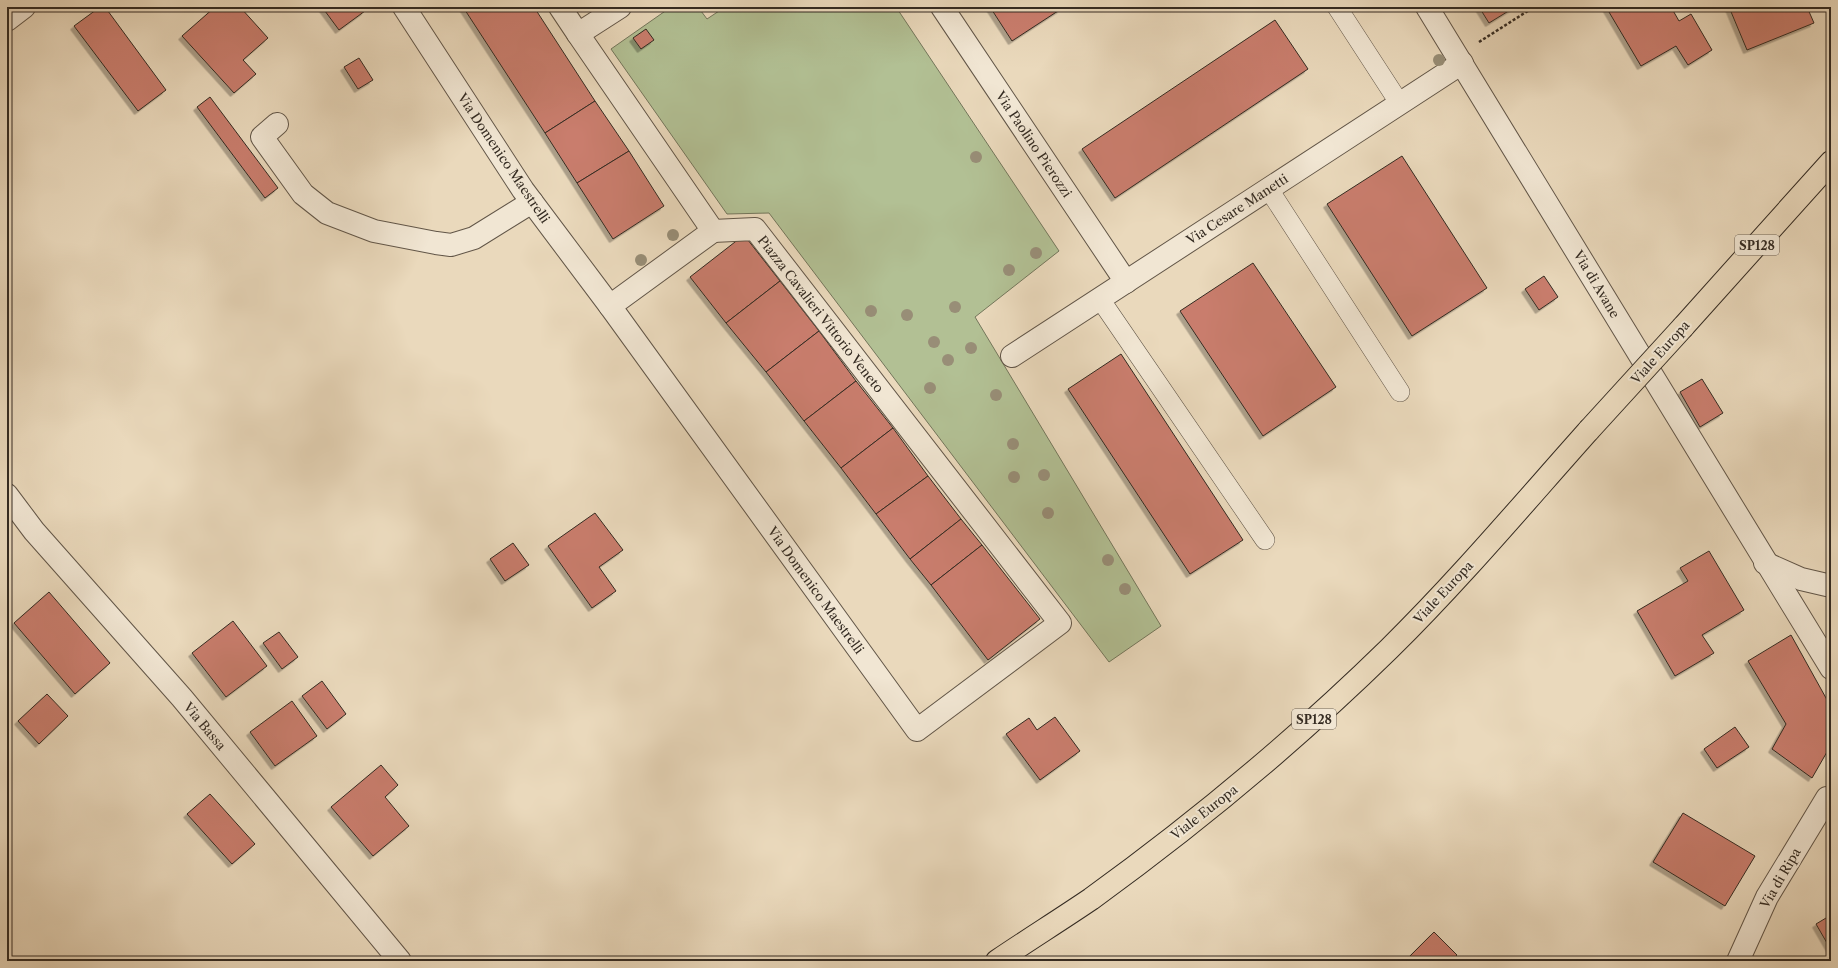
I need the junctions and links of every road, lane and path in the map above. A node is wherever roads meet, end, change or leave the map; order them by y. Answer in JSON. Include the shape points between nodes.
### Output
{"nodes":[{"id":1,"x":24,"y":7,"type":"edge"},
{"id":2,"x":404,"y":7,"type":"edge"},
{"id":3,"x":560,"y":7,"type":"edge"},
{"id":4,"x":620,"y":7,"type":"edge"},
{"id":5,"x":942,"y":7,"type":"edge"},
{"id":6,"x":1337,"y":7,"type":"edge"},
{"id":7,"x":1426,"y":7,"type":"edge"},
{"id":8,"x":1534,"y":7,"type":"edge"},
{"id":9,"x":7,"y":20,"type":"edge"},
{"id":10,"x":578,"y":34,"type":"junction"},
{"id":11,"x":1460,"y":59,"type":"junction"},
{"id":12,"x":1400,"y":104,"type":"junction"},
{"id":13,"x":277,"y":124,"type":"dead end"},
{"id":14,"x":1831,"y":162,"type":"edge"},
{"id":15,"x":1268,"y":188,"type":"junction"},
{"id":16,"x":532,"y":202,"type":"junction"},
{"id":17,"x":713,"y":231,"type":"junction"},
{"id":18,"x":1126,"y":282,"type":"junction"},
{"id":19,"x":1100,"y":299,"type":"junction"},
{"id":20,"x":610,"y":306,"type":"junction"},
{"id":21,"x":1012,"y":356,"type":"dead end"},
{"id":22,"x":1400,"y":392,"type":"dead end"},
{"id":23,"x":7,"y":495,"type":"edge"},
{"id":24,"x":1265,"y":540,"type":"dead end"},
{"id":25,"x":1765,"y":563,"type":"junction"},
{"id":26,"x":1831,"y":586,"type":"edge"},
{"id":27,"x":1060,"y":623,"type":"joint"},
{"id":28,"x":1830,"y":659,"type":"edge"},
{"id":29,"x":1827,"y":798,"type":"dead end"},
{"id":30,"x":400,"y":961,"type":"edge"},
{"id":31,"x":997,"y":961,"type":"edge"},
{"id":32,"x":1738,"y":961,"type":"edge"}],
"edges":[{"from":1,"to":9,"type":"street"},
{"from":2,"to":16,"type":"street","name":"Via Domenico Maestrelli"},
{"from":3,"to":10,"type":"street"},
{"from":4,"to":10,"type":"street"},
{"from":5,"to":18,"type":"street","name":"Via Paolino Pierozzi"},
{"from":6,"to":12,"type":"lane"},
{"from":7,"to":11,"type":"street","name":"Via di Avane"},
{"from":8,"to":11,"type":"path"},
{"from":10,"to":17,"type":"street"},
{"from":11,"to":12,"type":"street","name":"Via Cesare Manetti"},
{"from":11,"to":25,"type":"street","name":"Via di Avane"},
{"from":12,"to":15,"type":"street","name":"Via Cesare Manetti"},
{"from":13,"to":16,"type":"street","via":[[262,137],[303,194],[327,213],[374,231],[436,244],[451,244],[474,238]]},
{"from":14,"to":31,"type":"main road","name":"Viale Europa","number":"SP128","bridge":true,"via":[[1418,620],[1350,686],[1278,752],[1142,861],[1089,900]]},
{"from":15,"to":18,"type":"street","name":"Via Cesare Manetti"},
{"from":15,"to":22,"type":"lane"},
{"from":16,"to":20,"type":"street","name":"Via Domenico Maestrelli"},
{"from":17,"to":20,"type":"street"},
{"from":17,"to":27,"type":"street","name":"Piazza Cavalieri Vittorio Veneto","via":[[755,229]]},
{"from":18,"to":19,"type":"street","name":"Via Cesare Manetti"},
{"from":19,"to":21,"type":"street","name":"Via Cesare Manetti"},
{"from":19,"to":24,"type":"lane"},
{"from":20,"to":27,"type":"street","name":"Via Domenico Maestrelli","via":[[917,730]]},
{"from":23,"to":30,"type":"street","name":"Via Bassa","via":[[34,531],[182,698]]},
{"from":25,"to":26,"type":"street","via":[[1801,579]]},
{"from":25,"to":28,"type":"street","name":"Via di Avane"},
{"from":29,"to":32,"type":"street","name":"Via di Ripa","via":[[1767,897]]}]}
